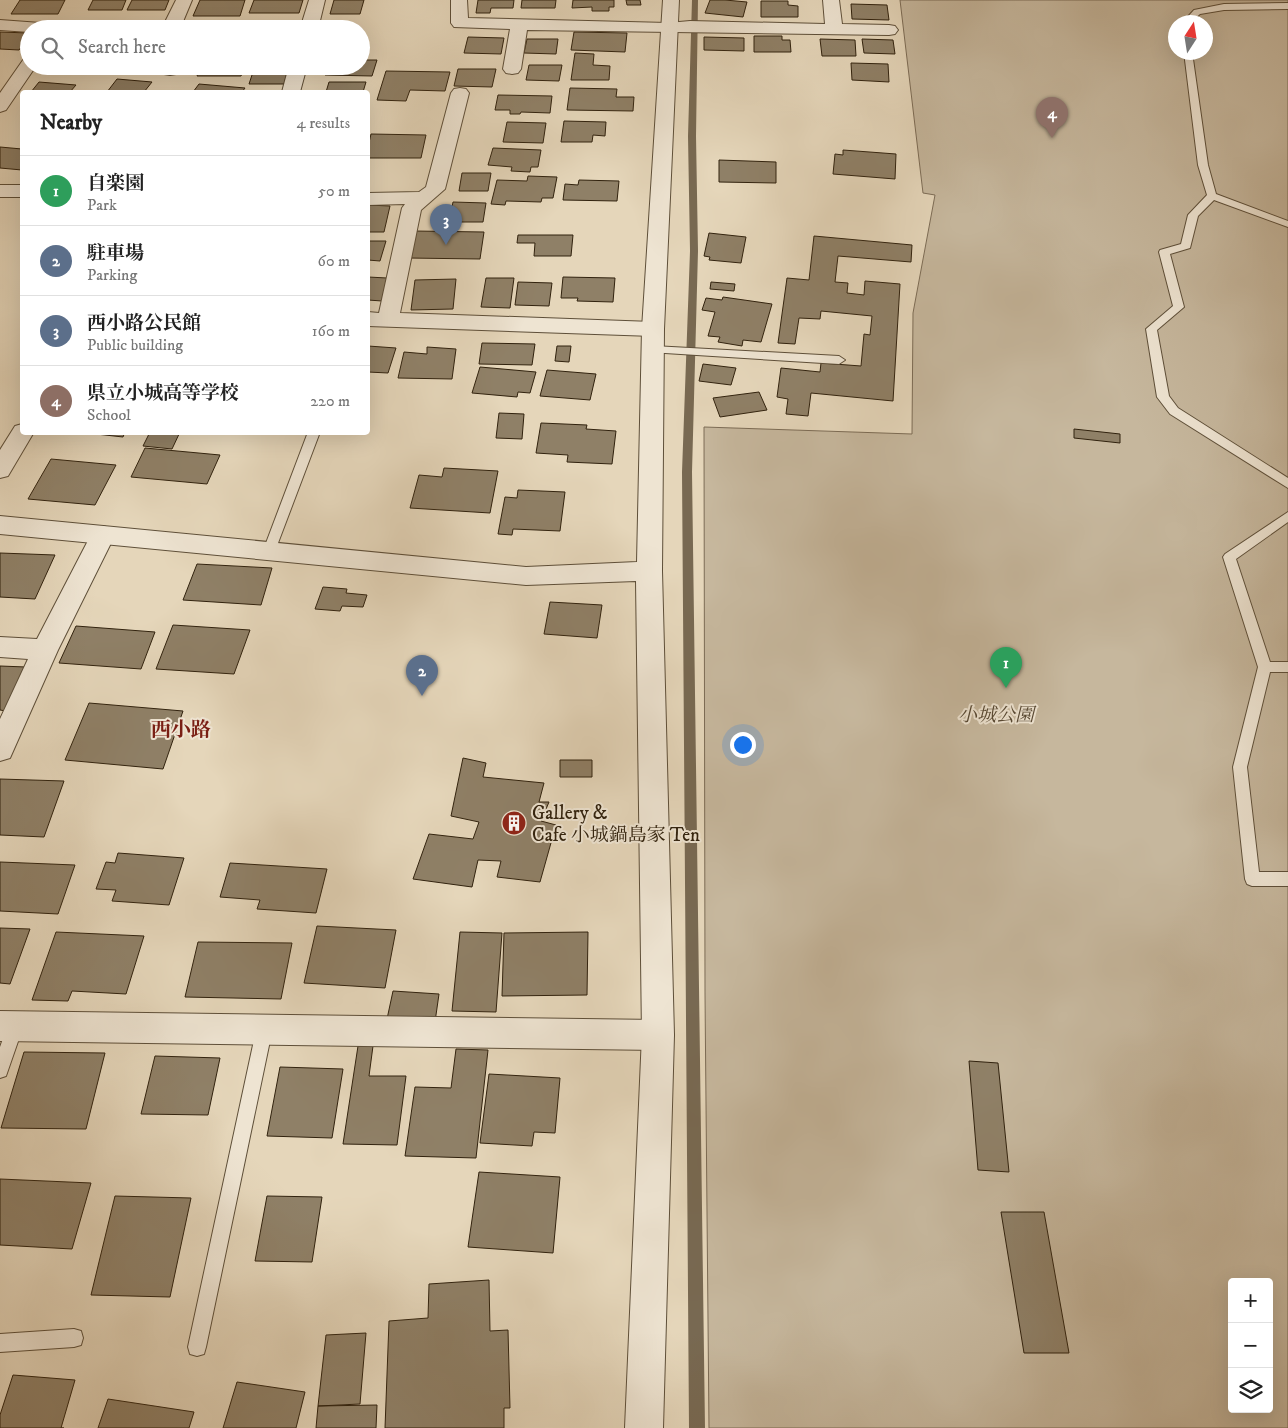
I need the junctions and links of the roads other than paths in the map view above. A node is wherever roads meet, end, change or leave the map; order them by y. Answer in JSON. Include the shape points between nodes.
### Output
{"nodes":[{"id":1,"x":184,"y":0,"type":"edge"},
{"id":2,"x":317,"y":0,"type":"edge"},
{"id":3,"x":459,"y":0,"type":"edge"},
{"id":4,"x":670,"y":0,"type":"edge"},
{"id":5,"x":832,"y":0,"type":"edge"},
{"id":6,"x":1288,"y":6,"type":"edge"},
{"id":7,"x":1194,"y":15,"type":"edge"},
{"id":8,"x":175,"y":20,"type":"edge"},
{"id":9,"x":311,"y":20,"type":"edge"},
{"id":10,"x":0,"y":25,"type":"edge"},
{"id":11,"x":20,"y":26,"type":"edge"},
{"id":12,"x":519,"y":26,"type":"junction"},
{"id":13,"x":688,"y":26,"type":"junction"},
{"id":14,"x":834,"y":29,"type":"junction"},
{"id":15,"x":889,"y":30,"type":"dead end"},
{"id":16,"x":1189,"y":60,"type":"edge"},
{"id":17,"x":512,"y":69,"type":"dead end"},
{"id":18,"x":21,"y":75,"type":"edge"},
{"id":19,"x":296,"y":75,"type":"edge"},
{"id":20,"x":292,"y":90,"type":"edge"},
{"id":21,"x":460,"y":93,"type":"dead end"},
{"id":22,"x":0,"y":106,"type":"edge"},
{"id":23,"x":0,"y":191,"type":"edge"},
{"id":24,"x":20,"y":191,"type":"edge"},
{"id":25,"x":1212,"y":196,"type":"junction"},
{"id":26,"x":424,"y":198,"type":"junction"},
{"id":27,"x":370,"y":199,"type":"edge"},
{"id":28,"x":1288,"y":224,"type":"edge"},
{"id":29,"x":378,"y":320,"type":"edge"},
{"id":30,"x":653,"y":340,"type":"junction"},
{"id":31,"x":839,"y":360,"type":"dead end"},
{"id":32,"x":21,"y":435,"type":"edge"},
{"id":33,"x":313,"y":435,"type":"edge"},
{"id":34,"x":0,"y":470,"type":"edge"},
{"id":35,"x":1288,"y":484,"type":"edge"},
{"id":36,"x":1288,"y":516,"type":"edge"},
{"id":37,"x":0,"y":525,"type":"edge"},
{"id":38,"x":103,"y":535,"type":"junction"},
{"id":39,"x":269,"y":551,"type":"junction"},
{"id":40,"x":649,"y":571,"type":"junction"},
{"id":41,"x":0,"y":647,"type":"edge"},
{"id":42,"x":45,"y":650,"type":"junction"},
{"id":43,"x":1265,"y":667,"type":"junction"},
{"id":44,"x":1288,"y":667,"type":"edge"},
{"id":45,"x":0,"y":750,"type":"edge"},
{"id":46,"x":1288,"y":879,"type":"edge"},
{"id":47,"x":7,"y":1026,"type":"edge"},
{"id":48,"x":264,"y":1030,"type":"junction"},
{"id":49,"x":658,"y":1035,"type":"junction"},
{"id":50,"x":0,"y":1070,"type":"edge"},
{"id":51,"x":74,"y":1338,"type":"dead end"},
{"id":52,"x":0,"y":1343,"type":"edge"},
{"id":53,"x":198,"y":1347,"type":"dead end"},
{"id":54,"x":644,"y":1428,"type":"edge"}],
"edges":[{"from":1,"to":8,"type":"street"},
{"from":2,"to":9,"type":"street"},
{"from":3,"to":12,"type":"street","via":[[460,23]]},
{"from":4,"to":13,"type":"street"},
{"from":5,"to":14,"type":"street"},
{"from":6,"to":7,"type":"lane","via":[[1224,6]]},
{"from":10,"to":11,"type":"street"},
{"from":12,"to":13,"type":"street"},
{"from":12,"to":17,"type":"street"},
{"from":13,"to":14,"type":"street"},
{"from":13,"to":30,"type":"street"},
{"from":14,"to":15,"type":"street"},
{"from":16,"to":25,"type":"lane","via":[[1203,165]]},
{"from":18,"to":22,"type":"street"},
{"from":19,"to":20,"type":"street"},
{"from":21,"to":26,"type":"street","via":[[434,189]]},
{"from":23,"to":24,"type":"street"},
{"from":25,"to":28,"type":"lane"},
{"from":25,"to":35,"type":"lane","via":[[1193,215],[1186,246],[1164,252],[1179,307],[1151,329],[1163,396],[1174,411]]},
{"from":26,"to":27,"type":"street"},
{"from":26,"to":29,"type":"street","via":[[412,208]]},
{"from":29,"to":30,"type":"street"},
{"from":30,"to":31,"type":"lane"},
{"from":30,"to":40,"type":"street"},
{"from":32,"to":34,"type":"street"},
{"from":33,"to":39,"type":"lane"},
{"from":36,"to":43,"type":"lane","via":[[1230,557]]},
{"from":37,"to":38,"type":"street"},
{"from":38,"to":39,"type":"street"},
{"from":38,"to":42,"type":"street"},
{"from":39,"to":40,"type":"street","via":[[526,576]]},
{"from":40,"to":49,"type":"street"},
{"from":41,"to":42,"type":"street"},
{"from":42,"to":45,"type":"street"},
{"from":43,"to":44,"type":"lane"},
{"from":43,"to":46,"type":"lane","via":[[1240,767],[1252,879]]},
{"from":47,"to":48,"type":"street"},
{"from":47,"to":50,"type":"lane"},
{"from":48,"to":49,"type":"street"},
{"from":48,"to":53,"type":"lane"},
{"from":49,"to":54,"type":"street"},
{"from":51,"to":52,"type":"lane"}]}
